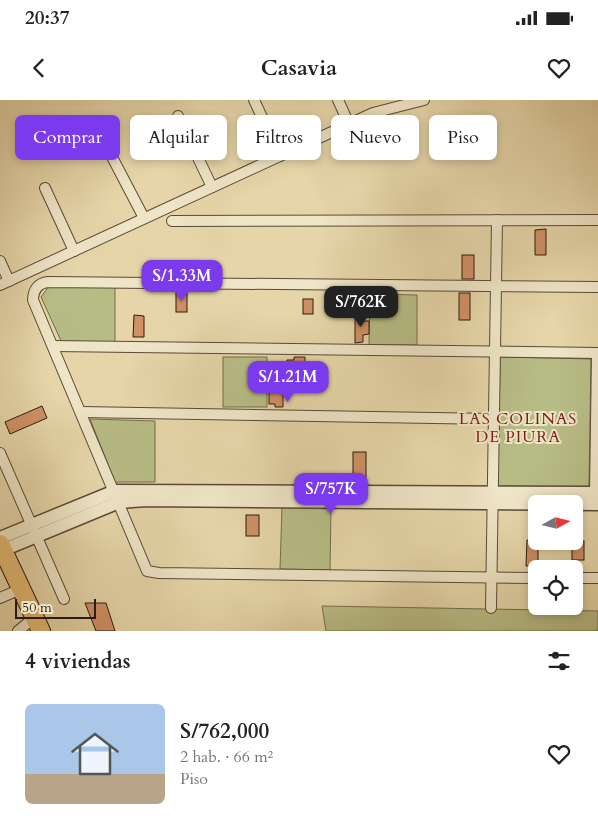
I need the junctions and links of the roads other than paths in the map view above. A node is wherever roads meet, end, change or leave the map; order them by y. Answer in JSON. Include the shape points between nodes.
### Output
{"nodes":[{"id":1,"x":254,"y":100,"type":"edge"},
{"id":2,"x":338,"y":100,"type":"edge"},
{"id":3,"x":420,"y":100,"type":"edge"},
{"id":4,"x":261,"y":115,"type":"edge"},
{"id":5,"x":345,"y":115,"type":"edge"},
{"id":6,"x":369,"y":115,"type":"edge"},
{"id":7,"x":114,"y":160,"type":"edge"},
{"id":8,"x":199,"y":160,"type":"edge"},
{"id":9,"x":271,"y":160,"type":"edge"},
{"id":10,"x":212,"y":187,"type":"junction"},
{"id":11,"x":44,"y":188,"type":"dead end"},
{"id":12,"x":144,"y":218,"type":"junction"},
{"id":13,"x":497,"y":220,"type":"junction"},
{"id":14,"x":598,"y":220,"type":"edge"},
{"id":15,"x":172,"y":221,"type":"dead end"},
{"id":16,"x":74,"y":250,"type":"junction"},
{"id":17,"x":0,"y":261,"type":"edge"},
{"id":18,"x":5,"y":283,"type":"edge"},
{"id":19,"x":496,"y":286,"type":"junction"},
{"id":20,"x":598,"y":287,"type":"edge"},
{"id":21,"x":53,"y":346,"type":"junction"},
{"id":22,"x":495,"y":351,"type":"junction"},
{"id":23,"x":597,"y":353,"type":"edge"},
{"id":24,"x":81,"y":412,"type":"junction"},
{"id":25,"x":494,"y":418,"type":"junction"},
{"id":26,"x":597,"y":418,"type":"edge"},
{"id":27,"x":0,"y":452,"type":"edge"},
{"id":28,"x":117,"y":497,"type":"junction"},
{"id":29,"x":597,"y":497,"type":"edge"},
{"id":30,"x":493,"y":498,"type":"junction"},
{"id":31,"x":34,"y":530,"type":"junction"},
{"id":32,"x":2,"y":550,"type":"edge"},
{"id":33,"x":492,"y":578,"type":"junction"},
{"id":34,"x":528,"y":578,"type":"edge"},
{"id":35,"x":583,"y":578,"type":"edge"},
{"id":36,"x":598,"y":578,"type":"edge"},
{"id":37,"x":21,"y":589,"type":"junction"},
{"id":38,"x":0,"y":598,"type":"edge"},
{"id":39,"x":64,"y":599,"type":"dead end"},
{"id":40,"x":491,"y":608,"type":"dead end"},
{"id":41,"x":38,"y":624,"type":"edge"},
{"id":42,"x":18,"y":631,"type":"edge"}],
"edges":[{"from":1,"to":4,"type":"street"},
{"from":2,"to":5,"type":"street"},
{"from":3,"to":6,"type":"street"},
{"from":7,"to":12,"type":"street"},
{"from":8,"to":10,"type":"street"},
{"from":9,"to":10,"type":"street"},
{"from":10,"to":12,"type":"street"},
{"from":11,"to":16,"type":"street"},
{"from":12,"to":16,"type":"street"},
{"from":13,"to":14,"type":"street"},
{"from":13,"to":15,"type":"street"},
{"from":13,"to":19,"type":"street"},
{"from":16,"to":18,"type":"street"},
{"from":17,"to":18,"type":"street"},
{"from":19,"to":20,"type":"street"},
{"from":19,"to":21,"type":"street","via":[[48,282],[35,289],[33,300]]},
{"from":19,"to":22,"type":"street"},
{"from":21,"to":22,"type":"street"},
{"from":21,"to":24,"type":"street"},
{"from":22,"to":23,"type":"street"},
{"from":22,"to":25,"type":"street"},
{"from":23,"to":26,"type":"street"},
{"from":24,"to":25,"type":"street"},
{"from":24,"to":28,"type":"street"},
{"from":25,"to":30,"type":"street"},
{"from":26,"to":29,"type":"street"},
{"from":27,"to":31,"type":"street"},
{"from":28,"to":30,"type":"street"},
{"from":28,"to":31,"type":"street"},
{"from":28,"to":33,"type":"street","via":[[144,569],[153,573]]},
{"from":29,"to":30,"type":"street"},
{"from":30,"to":33,"type":"street"},
{"from":31,"to":32,"type":"street"},
{"from":31,"to":39,"type":"street"},
{"from":32,"to":37,"type":"highway"},
{"from":33,"to":34,"type":"street"},
{"from":33,"to":40,"type":"street"},
{"from":35,"to":36,"type":"street"},
{"from":37,"to":38,"type":"street"},
{"from":37,"to":41,"type":"highway"},
{"from":41,"to":42,"type":"street"}]}
